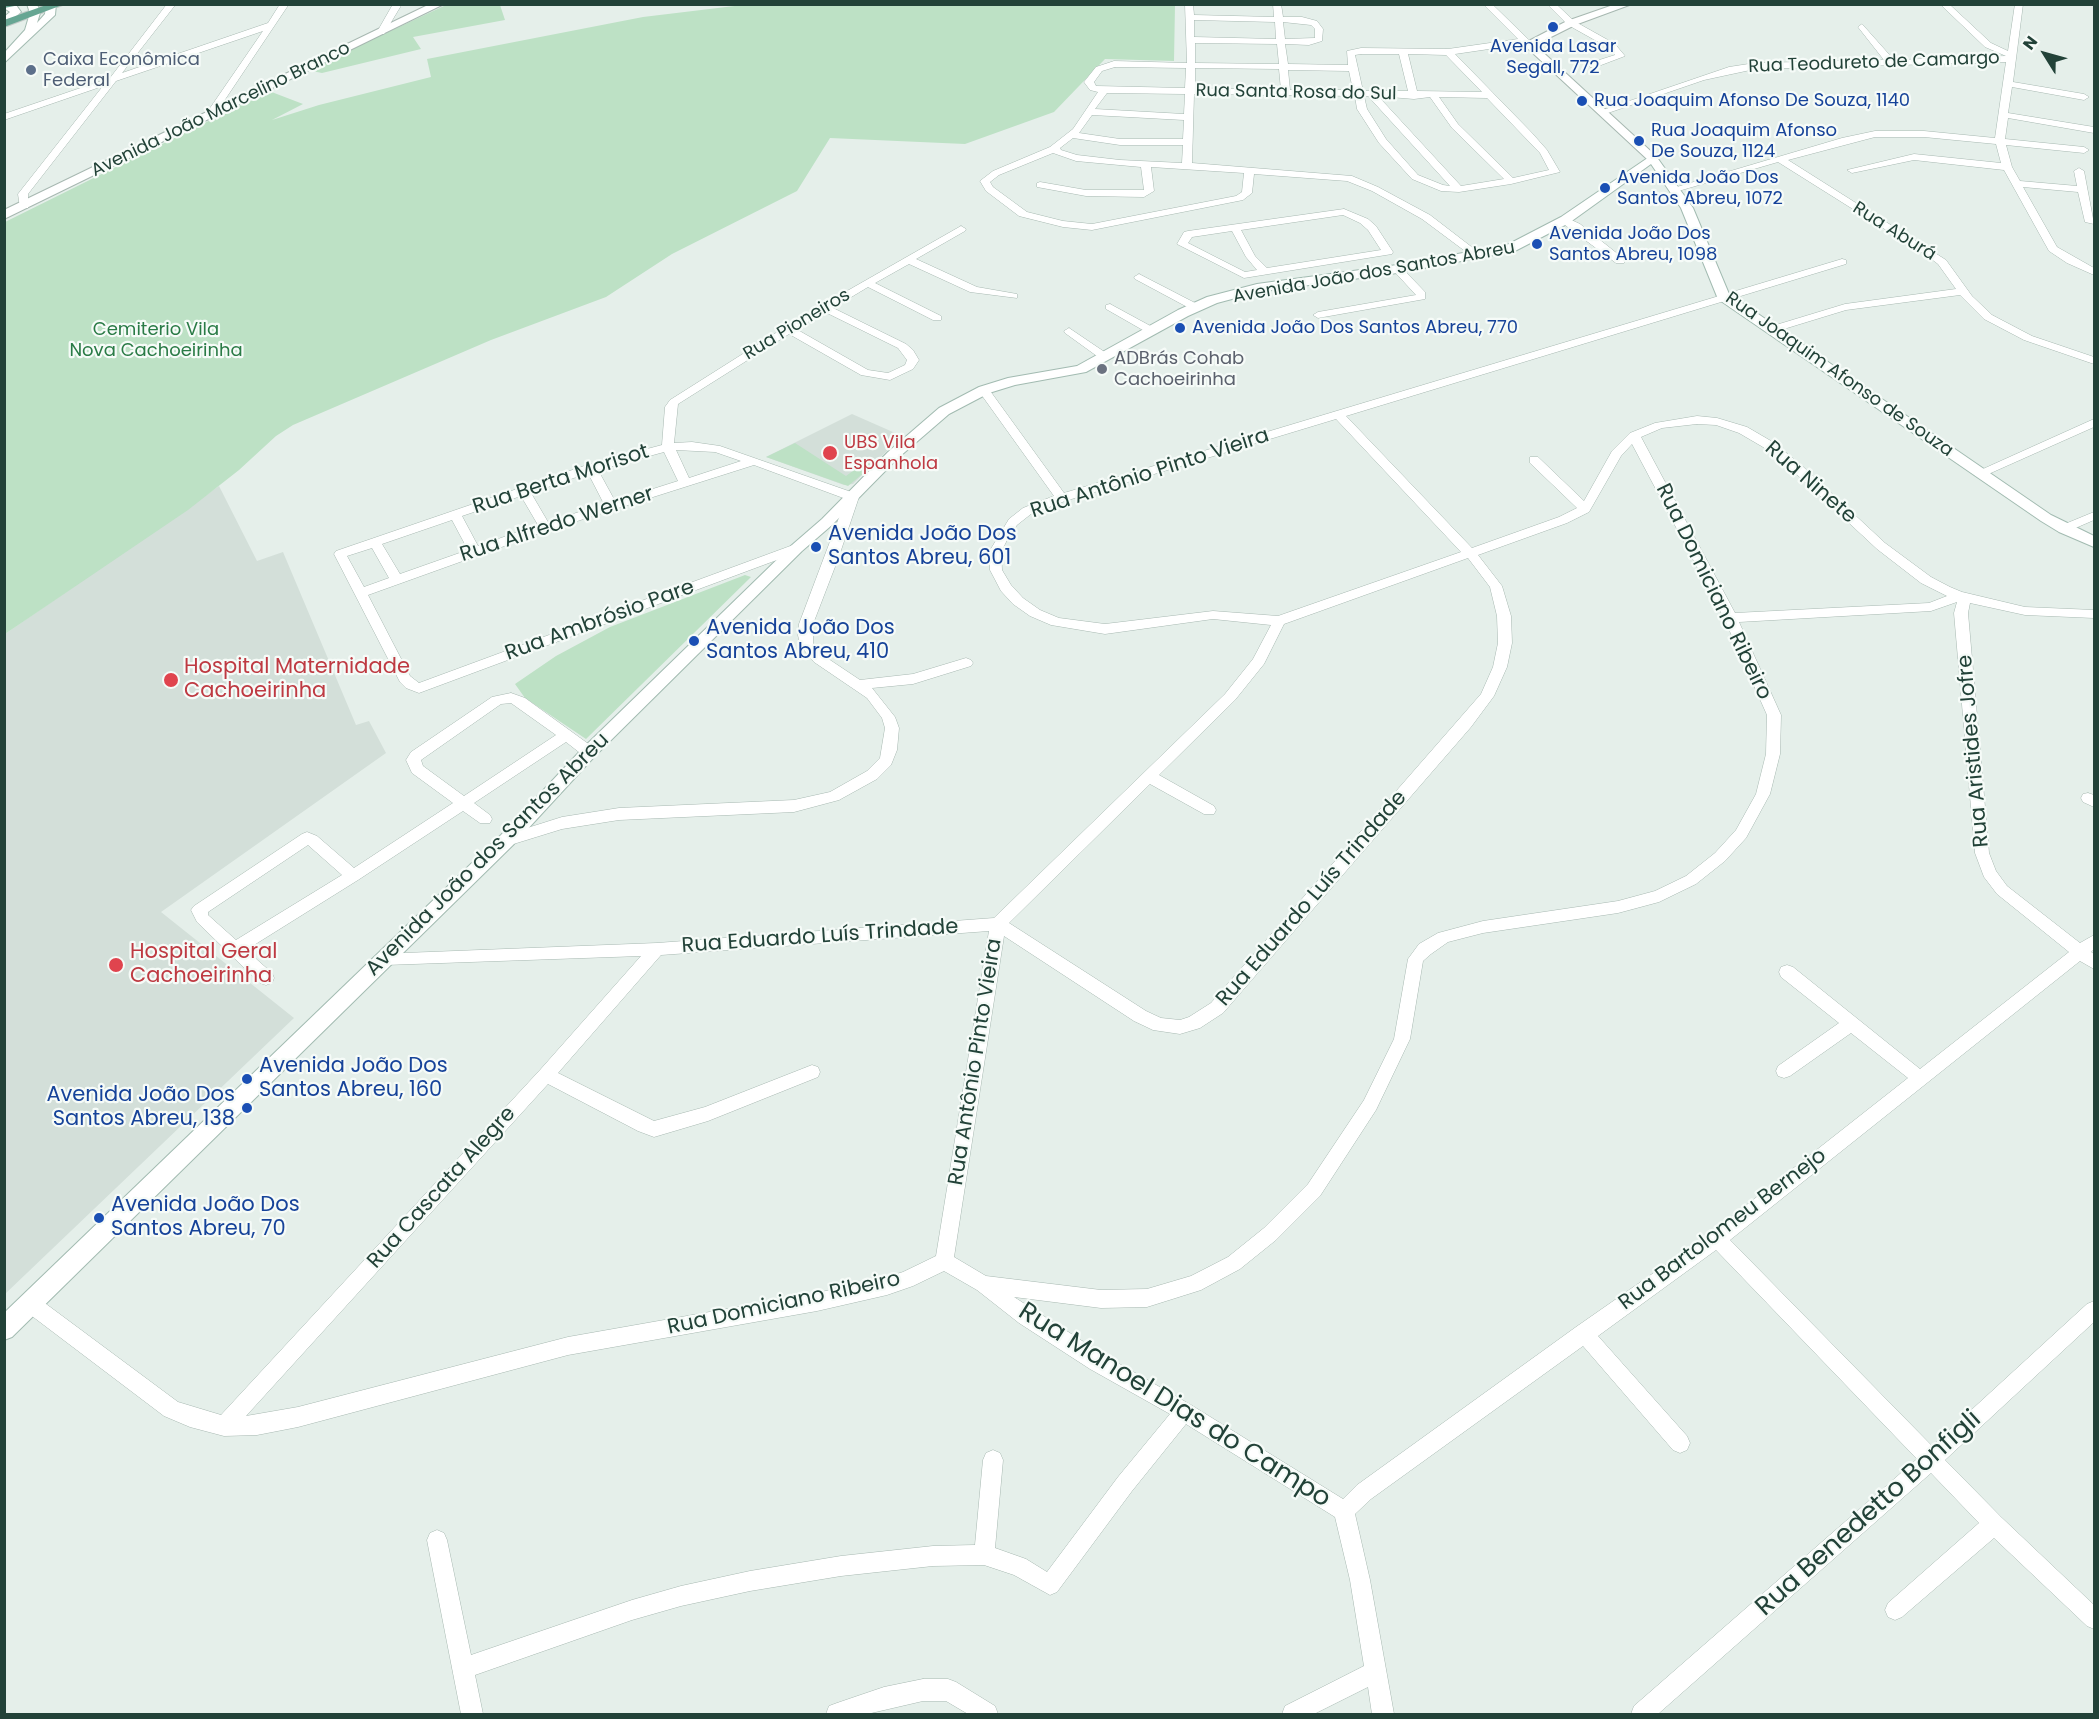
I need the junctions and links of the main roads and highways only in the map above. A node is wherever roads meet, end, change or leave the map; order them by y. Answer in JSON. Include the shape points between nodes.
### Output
{"nodes":[{"id":1,"x":20,"y":4,"type":"edge"},
{"id":2,"x":439,"y":4,"type":"edge"},
{"id":3,"x":1627,"y":4,"type":"edge"},
{"id":4,"x":4,"y":5,"type":"edge"},
{"id":5,"x":54,"y":5,"type":"edge"},
{"id":6,"x":33,"y":9,"type":"edge"},
{"id":7,"x":4,"y":24,"type":"edge"},
{"id":8,"x":30,"y":31,"type":"junction"},
{"id":9,"x":4,"y":60,"type":"edge"},
{"id":10,"x":1655,"y":161,"type":"junction"},
{"id":11,"x":4,"y":215,"type":"edge"},
{"id":12,"x":1567,"y":221,"type":"junction"},
{"id":13,"x":1398,"y":271,"type":"junction"},
{"id":14,"x":1321,"y":281,"type":"junction"},
{"id":15,"x":983,"y":392,"type":"junction"},
{"id":16,"x":2094,"y":542,"type":"edge"},
{"id":17,"x":4,"y":1329,"type":"edge"}],
"edges":[{"from":1,"to":4,"type":"main road"},
{"from":2,"to":11,"type":"main road","name":"Avenida João Marcelino Branco"},
{"from":3,"to":10,"type":"main road","name":"Rua Joaquim Afonso de Souza","via":[[1527,42]]},
{"from":4,"to":7,"type":"main road","via":[[16,12]]},
{"from":5,"to":6,"type":"main road"},
{"from":5,"to":8,"type":"main road","via":[[41,25]]},
{"from":6,"to":7,"type":"main road"},
{"from":6,"to":8,"type":"main road"},
{"from":7,"to":8,"type":"main road","via":[[24,25]]},
{"from":8,"to":9,"type":"main road"},
{"from":10,"to":12,"type":"main road","name":"Avenida João dos Santos Abreu"},
{"from":10,"to":16,"type":"main road","name":"Rua Joaquim Afonso de Souza","via":[[1687,208],[1723,296],[2064,529]]},
{"from":12,"to":13,"type":"main road","name":"Avenida João dos Santos Abreu","via":[[1521,244]]},
{"from":12,"to":13,"type":"main road","name":"Avenida João dos Santos Abreu","via":[[1512,251]]},
{"from":13,"to":14,"type":"main road","name":"Avenida João dos Santos Abreu"},
{"from":14,"to":15,"type":"main road","name":"Avenida João dos Santos Abreu","via":[[1218,303],[1186,316],[1082,373]]},
{"from":14,"to":15,"type":"main road","name":"Avenida João dos Santos Abreu","via":[[1241,291],[1195,307],[1081,369],[1013,381]]},
{"from":15,"to":17,"type":"main road","name":"Avenida João dos Santos Abreu","via":[[944,411],[893,455],[589,752],[507,840]]}]}
